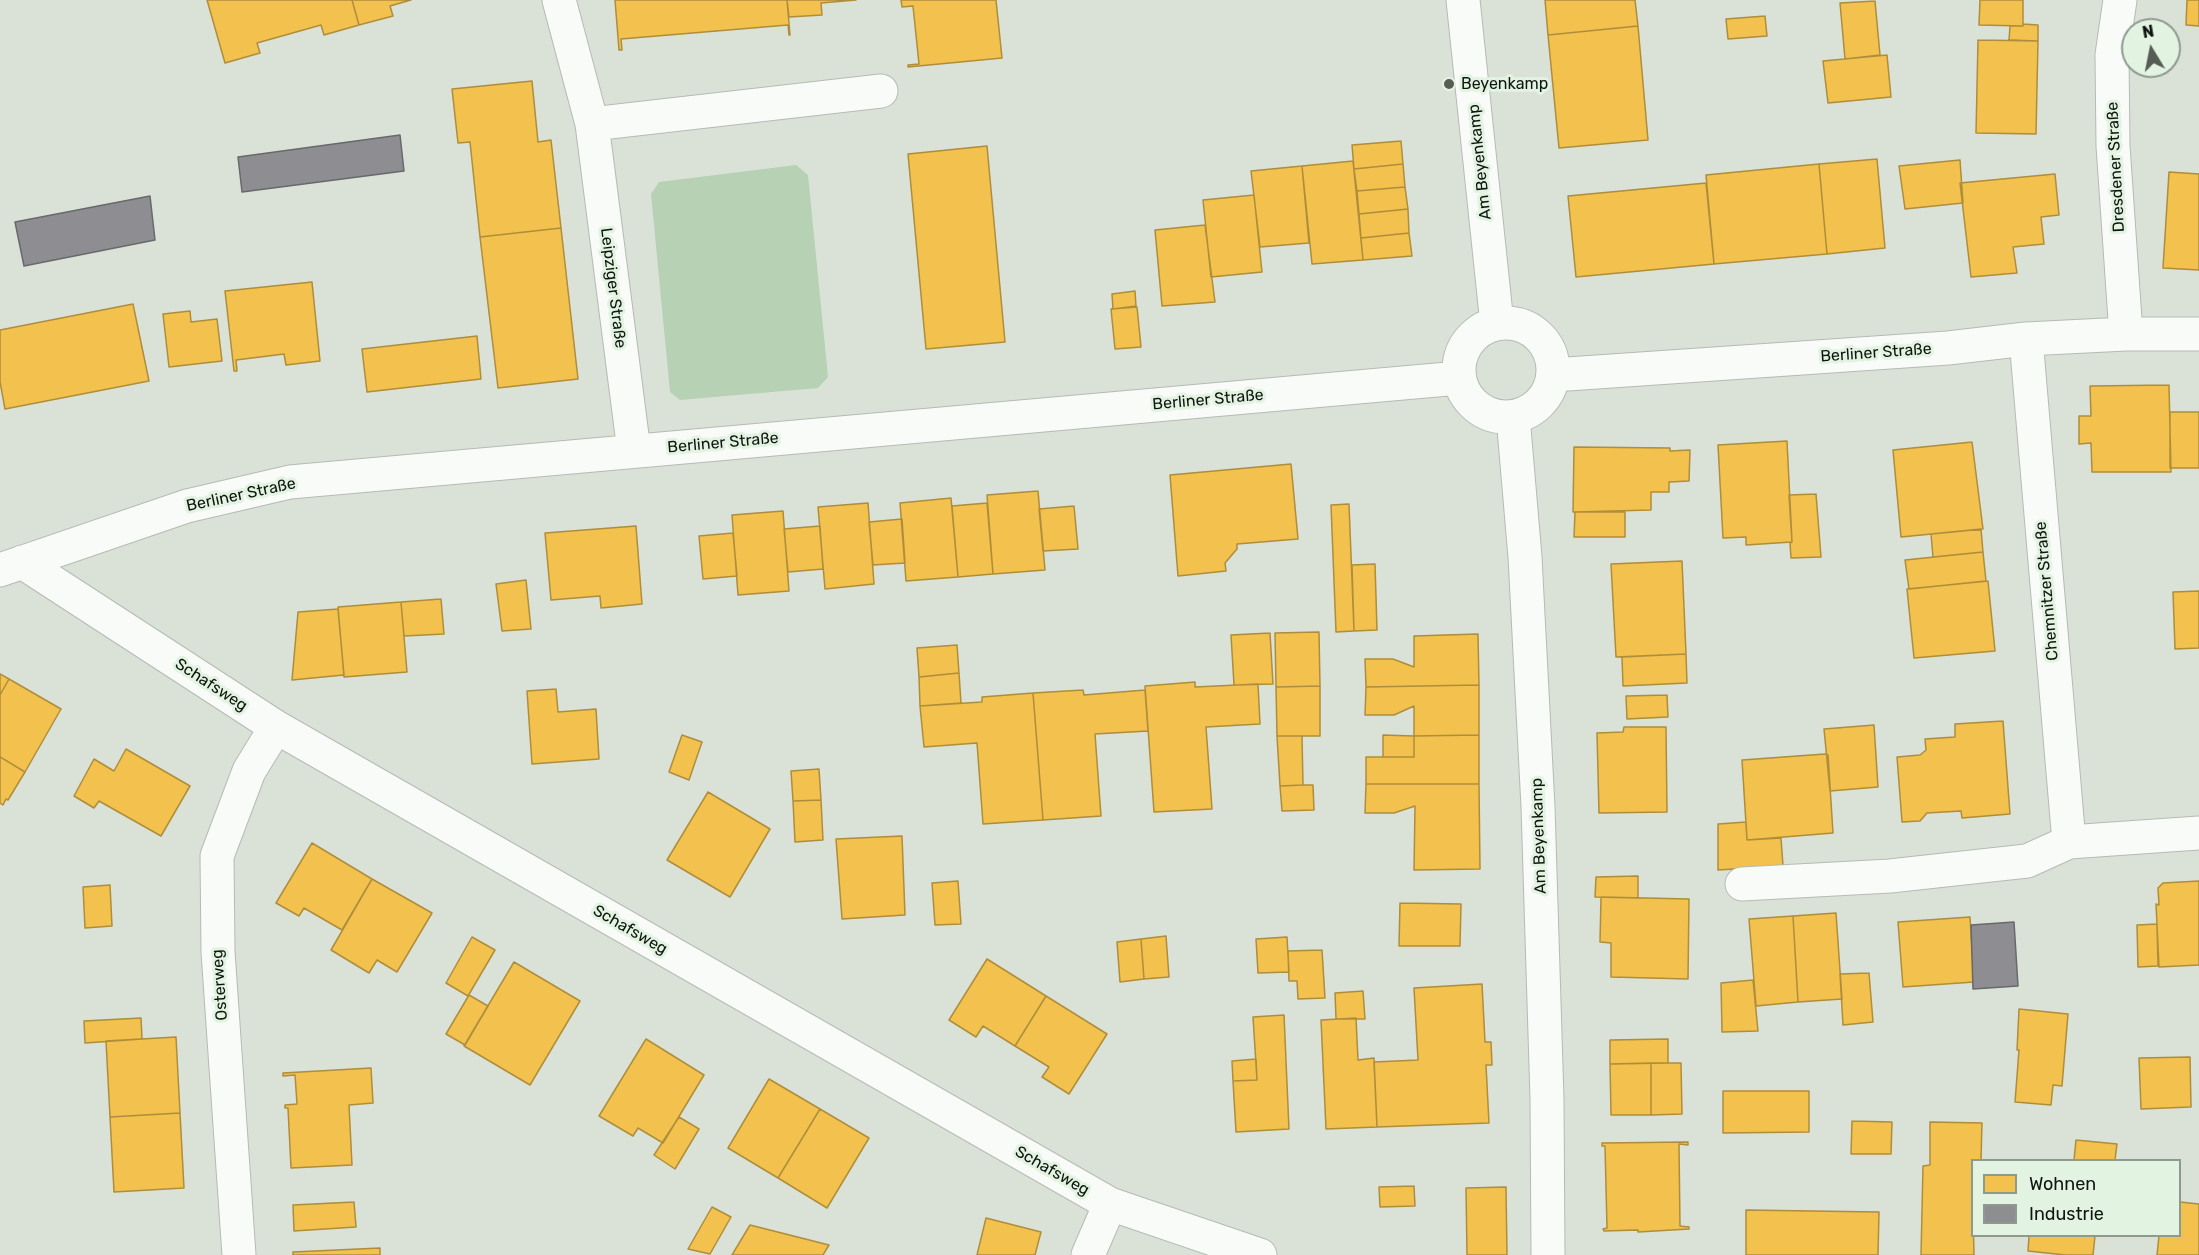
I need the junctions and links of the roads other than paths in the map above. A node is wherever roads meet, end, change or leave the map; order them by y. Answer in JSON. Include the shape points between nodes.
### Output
{"nodes":[{"id":1,"x":559,"y":0,"type":"edge"},
{"id":2,"x":1463,"y":0,"type":"edge"},
{"id":3,"x":2120,"y":0,"type":"edge"},
{"id":4,"x":880,"y":91,"type":"dead end"},
{"id":5,"x":592,"y":124,"type":"junction"},
{"id":6,"x":1497,"y":324,"type":"junction"},
{"id":7,"x":2126,"y":334,"type":"junction"},
{"id":8,"x":2199,"y":334,"type":"edge"},
{"id":9,"x":2026,"y":339,"type":"junction"},
{"id":10,"x":1553,"y":375,"type":"junction"},
{"id":11,"x":1459,"y":378,"type":"junction"},
{"id":12,"x":1514,"y":417,"type":"junction"},
{"id":13,"x":634,"y":451,"type":"junction"},
{"id":14,"x":11,"y":566,"type":"edge"},
{"id":15,"x":276,"y":727,"type":"junction"},
{"id":16,"x":2199,"y":833,"type":"edge"},
{"id":17,"x":2069,"y":842,"type":"junction"},
{"id":18,"x":1742,"y":884,"type":"dead end"},
{"id":19,"x":1110,"y":1204,"type":"junction"},
{"id":20,"x":239,"y":1255,"type":"edge"},
{"id":21,"x":1088,"y":1255,"type":"edge"},
{"id":22,"x":1260,"y":1255,"type":"edge"},
{"id":23,"x":1548,"y":1255,"type":"edge"}],
"edges":[{"from":1,"to":5,"type":"street","name":"Leipziger Straße"},
{"from":2,"to":6,"type":"street","name":"Am Beyenkamp"},
{"from":3,"to":7,"type":"street","name":"Dresdener Straße","via":[[2112,55],[2113,146]]},
{"from":4,"to":5,"type":"street"},
{"from":5,"to":13,"type":"street","name":"Leipziger Straße"},
{"from":6,"to":10,"type":"street","via":[[1519,324],[1537,334],[1547,346]]},
{"from":6,"to":11,"type":"street","via":[[1469,341],[1459,362]]},
{"from":7,"to":8,"type":"street","name":"Berliner Straße"},
{"from":7,"to":9,"type":"street","name":"Berliner Straße"},
{"from":9,"to":10,"type":"street","name":"Berliner Straße","via":[[1948,348]]},
{"from":9,"to":17,"type":"street","name":"Chemnitzer Straße"},
{"from":10,"to":12,"type":"street","via":[[1543,400],[1531,411]]},
{"from":11,"to":12,"type":"street","via":[[1467,398],[1479,410]]},
{"from":11,"to":13,"type":"street","name":"Berliner Straße"},
{"from":12,"to":23,"type":"street","name":"Am Beyenkamp","via":[[1526,557],[1538,807]]},
{"from":13,"to":14,"type":"street","name":"Berliner Straße","via":[[291,482],[187,506]]},
{"from":14,"to":15,"type":"street","name":"Schafsweg"},
{"from":15,"to":19,"type":"street","name":"Schafsweg"},
{"from":15,"to":20,"type":"street","name":"Osterweg","via":[[249,771],[217,856],[218,952]]},
{"from":16,"to":17,"type":"street"},
{"from":17,"to":18,"type":"street","via":[[2026,861],[1890,876]]},
{"from":19,"to":21,"type":"street"},
{"from":19,"to":22,"type":"street","name":"Schafsweg"}]}
